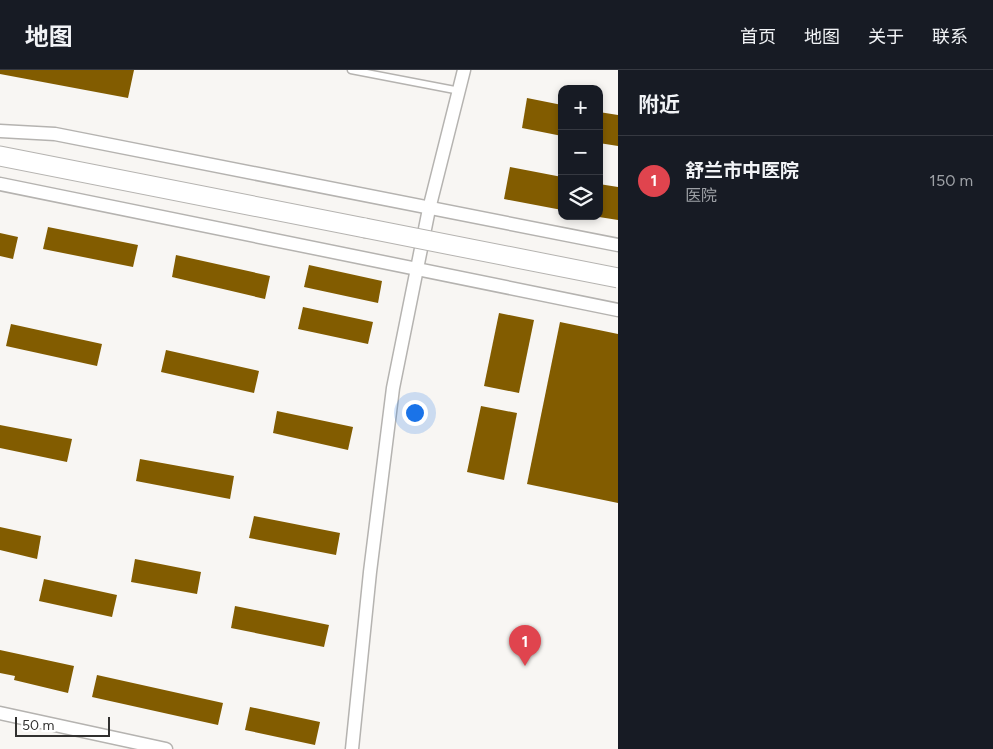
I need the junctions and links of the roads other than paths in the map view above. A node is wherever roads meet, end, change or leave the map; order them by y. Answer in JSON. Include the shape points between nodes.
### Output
{"nodes":[{"id":1,"x":350,"y":70,"type":"edge"},
{"id":2,"x":464,"y":70,"type":"edge"},
{"id":3,"x":460,"y":91,"type":"junction"},
{"id":4,"x":0,"y":131,"type":"edge"},
{"id":5,"x":0,"y":156,"type":"edge"},
{"id":6,"x":0,"y":184,"type":"edge"},
{"id":7,"x":429,"y":209,"type":"junction"},
{"id":8,"x":618,"y":246,"type":"edge"},
{"id":9,"x":417,"y":270,"type":"junction"},
{"id":10,"x":618,"y":278,"type":"edge"},
{"id":11,"x":618,"y":310,"type":"edge"},
{"id":12,"x":0,"y":713,"type":"edge"},
{"id":13,"x":166,"y":749,"type":"edge"},
{"id":14,"x":352,"y":749,"type":"edge"}],
"edges":[{"from":1,"to":3,"type":"lane"},
{"from":2,"to":3,"type":"street"},
{"from":3,"to":7,"type":"street"},
{"from":4,"to":7,"type":"street","via":[[54,134]]},
{"from":5,"to":10,"type":"main road","bridge":true},
{"from":6,"to":9,"type":"street"},
{"from":7,"to":8,"type":"street"},
{"from":7,"to":9,"type":"street"},
{"from":9,"to":11,"type":"street"},
{"from":9,"to":14,"type":"street","via":[[393,388]]},
{"from":12,"to":13,"type":"street"}]}
